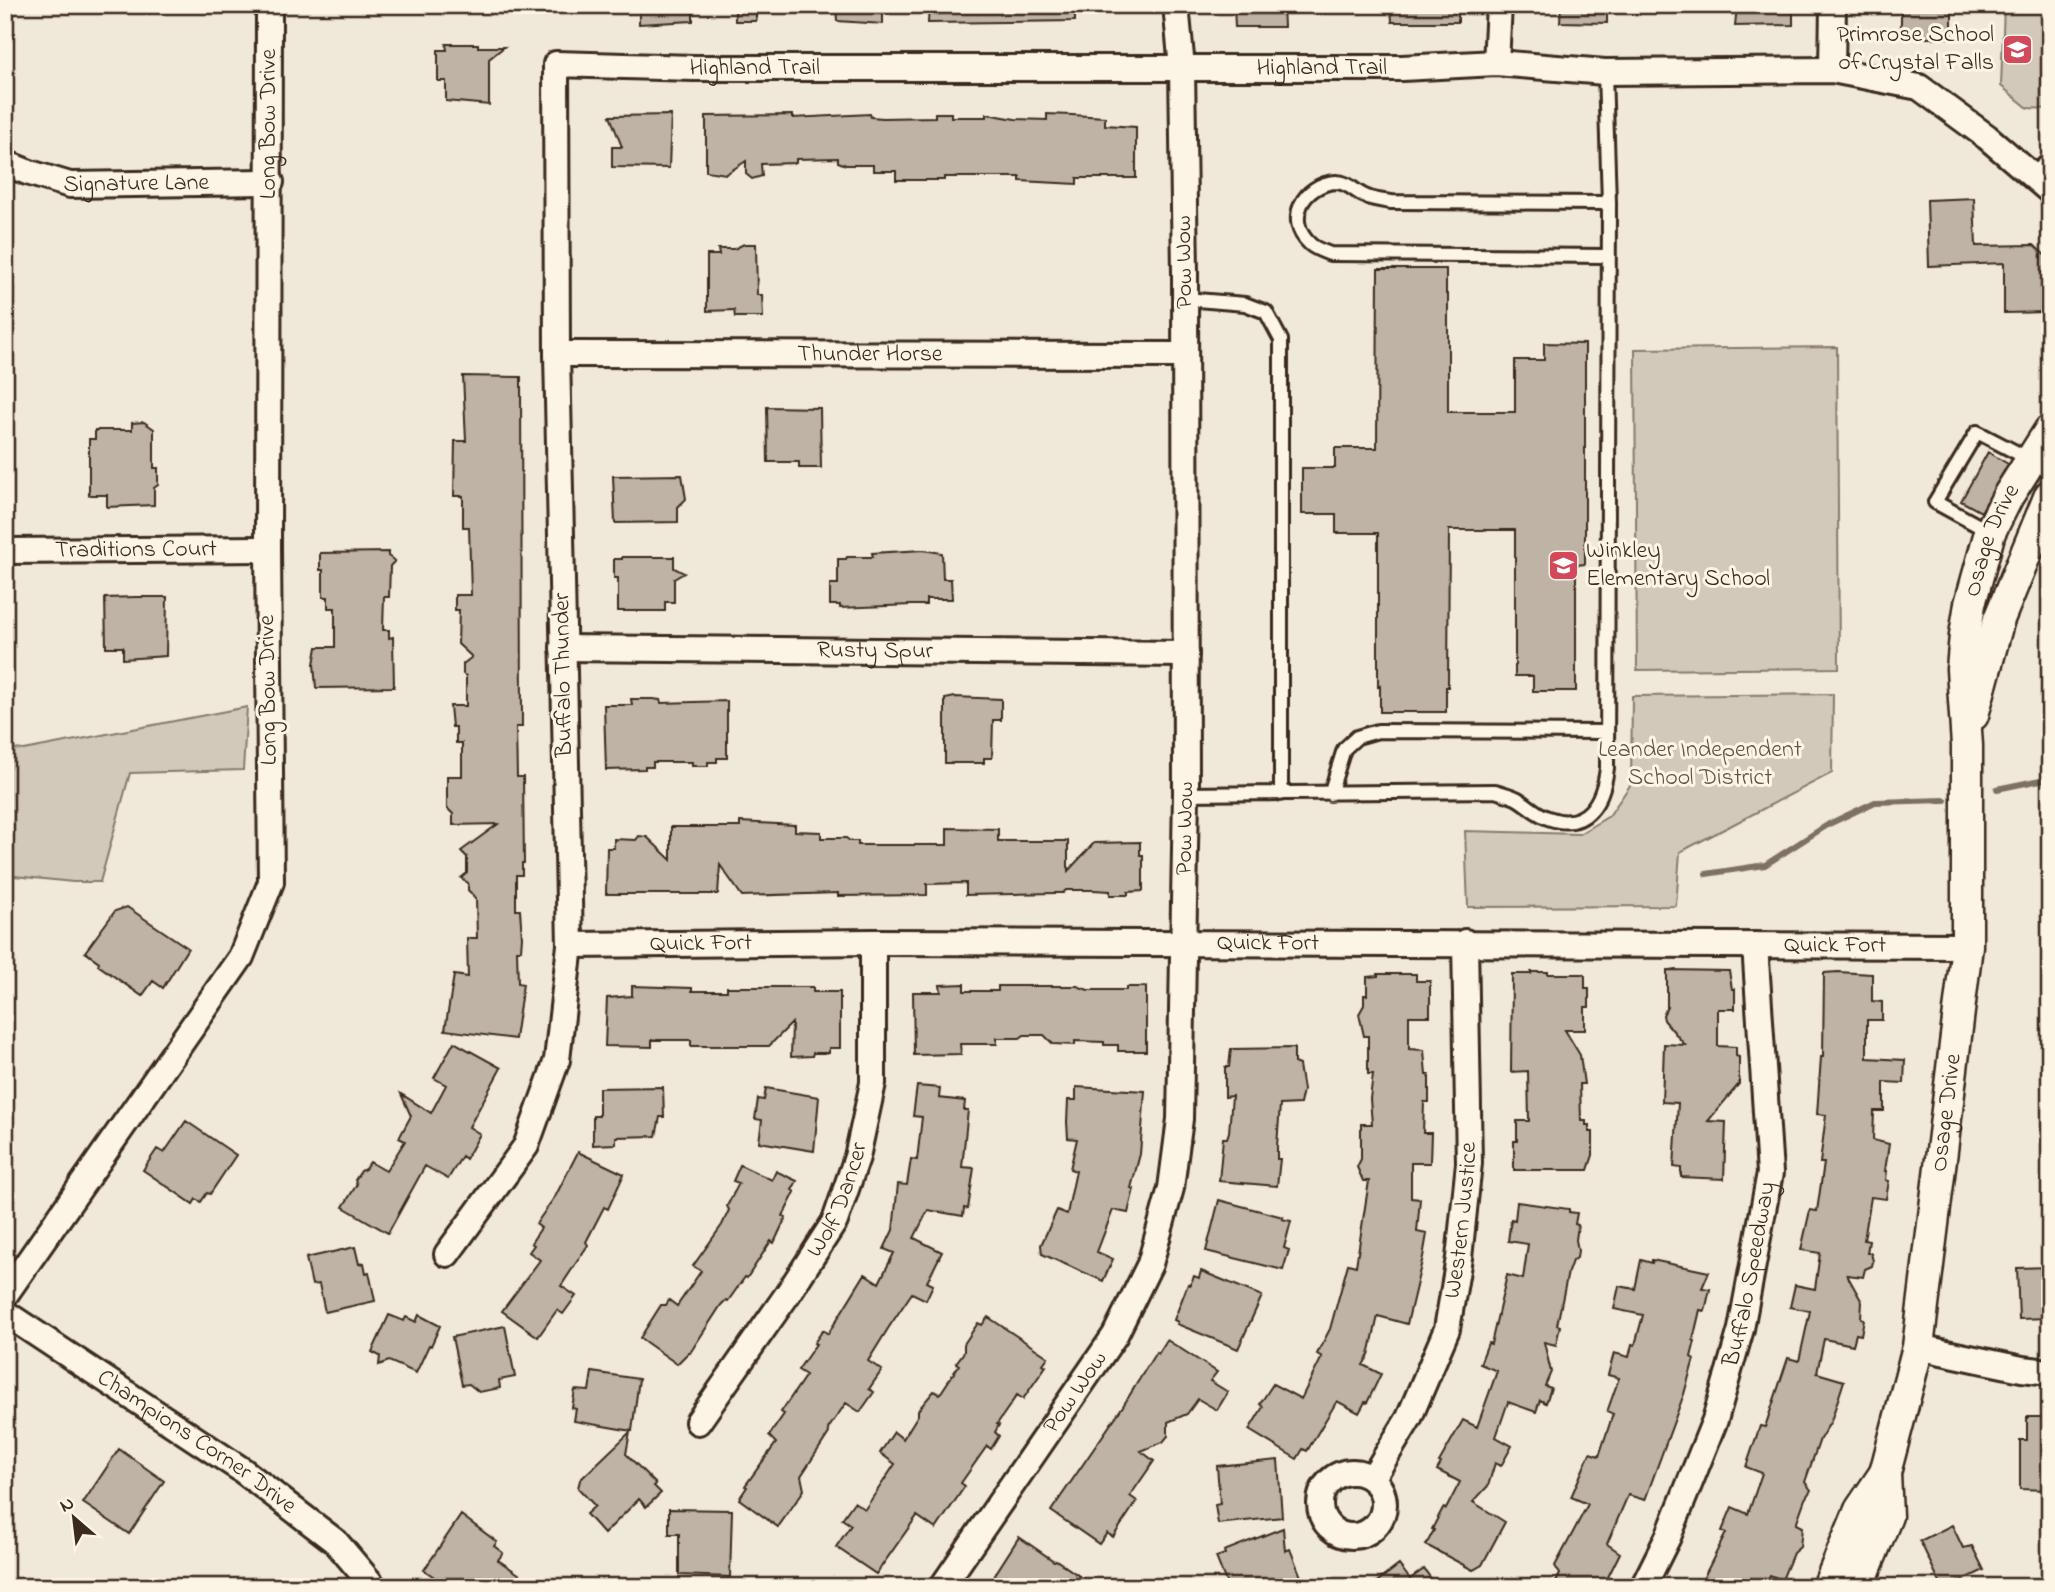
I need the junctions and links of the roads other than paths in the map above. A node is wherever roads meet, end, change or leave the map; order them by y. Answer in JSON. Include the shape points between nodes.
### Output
{"nodes":[{"id":1,"x":269,"y":5,"type":"edge"},
{"id":2,"x":1175,"y":5,"type":"edge"},
{"id":3,"x":1499,"y":5,"type":"edge"},
{"id":4,"x":1833,"y":5,"type":"edge"},
{"id":5,"x":1496,"y":63,"type":"junction"},
{"id":6,"x":556,"y":64,"type":"joint"},
{"id":7,"x":1182,"y":68,"type":"junction"},
{"id":8,"x":1832,"y":70,"type":"junction"},
{"id":9,"x":1605,"y":72,"type":"junction"},
{"id":10,"x":2050,"y":158,"type":"edge"},
{"id":11,"x":5,"y":163,"type":"edge"},
{"id":12,"x":271,"y":182,"type":"junction"},
{"id":13,"x":2041,"y":184,"type":"edge"},
{"id":14,"x":1609,"y":203,"type":"junction"},
{"id":15,"x":1608,"y":256,"type":"junction"},
{"id":16,"x":1185,"y":299,"type":"junction"},
{"id":17,"x":557,"y":355,"type":"junction"},
{"id":18,"x":1185,"y":355,"type":"junction"},
{"id":19,"x":2050,"y":430,"type":"edge"},
{"id":20,"x":2040,"y":465,"type":"edge"},
{"id":21,"x":2050,"y":495,"type":"edge"},
{"id":22,"x":1990,"y":532,"type":"junction"},
{"id":23,"x":268,"y":549,"type":"junction"},
{"id":24,"x":5,"y":551,"type":"edge"},
{"id":25,"x":563,"y":648,"type":"junction"},
{"id":26,"x":1186,"y":654,"type":"junction"},
{"id":27,"x":1606,"y":733,"type":"junction"},
{"id":28,"x":1967,"y":746,"type":"junction"},
{"id":29,"x":1186,"y":794,"type":"junction"},
{"id":30,"x":1281,"y":794,"type":"junction"},
{"id":31,"x":1330,"y":794,"type":"junction"},
{"id":32,"x":873,"y":942,"type":"junction"},
{"id":33,"x":1185,"y":942,"type":"junction"},
{"id":34,"x":1465,"y":942,"type":"junction"},
{"id":35,"x":570,"y":945,"type":"junction"},
{"id":36,"x":1755,"y":945,"type":"junction"},
{"id":37,"x":1967,"y":946,"type":"junction"},
{"id":38,"x":447,"y":1254,"type":"dead end"},
{"id":39,"x":5,"y":1295,"type":"edge"},
{"id":40,"x":5,"y":1312,"type":"edge"},
{"id":41,"x":1918,"y":1348,"type":"junction"},
{"id":42,"x":2050,"y":1372,"type":"edge"},
{"id":43,"x":698,"y":1422,"type":"dead end"},
{"id":44,"x":1885,"y":1473,"type":"junction"},
{"id":45,"x":1372,"y":1479,"type":"dead end"},
{"id":46,"x":374,"y":1587,"type":"edge"},
{"id":47,"x":942,"y":1587,"type":"edge"},
{"id":48,"x":1643,"y":1587,"type":"edge"},
{"id":49,"x":1828,"y":1587,"type":"edge"},
{"id":50,"x":1857,"y":1587,"type":"edge"}],
"edges":[{"from":1,"to":12,"type":"street","name":"Long Bow Drive"},
{"from":2,"to":7,"type":"street","name":"Pow Wow"},
{"from":3,"to":5,"type":"street"},
{"from":4,"to":8,"type":"street"},
{"from":5,"to":7,"type":"street","name":"Highland Trail","via":[[1402,68]]},
{"from":5,"to":9,"type":"street","name":"Highland Trail"},
{"from":6,"to":7,"type":"street","name":"Highland Trail"},
{"from":6,"to":17,"type":"street","name":"Buffalo Thunder"},
{"from":7,"to":16,"type":"street","name":"Pow Wow"},
{"from":8,"to":9,"type":"street","name":"Highland Trail"},
{"from":8,"to":13,"type":"street","name":"Highland Trail","via":[[1919,87]]},
{"from":9,"to":14,"type":"lane"},
{"from":10,"to":13,"type":"lane"},
{"from":11,"to":12,"type":"street","name":"Signature Lane","via":[[70,185]]},
{"from":12,"to":23,"type":"street","name":"Long Bow Drive"},
{"from":14,"to":15,"type":"lane"},
{"from":14,"to":15,"type":"lane","via":[[1392,202],[1366,197],[1337,182],[1306,194],[1297,220],[1312,246],[1330,254]]},
{"from":15,"to":27,"type":"lane"},
{"from":16,"to":18,"type":"street","name":"Pow Wow"},
{"from":16,"to":30,"type":"lane","via":[[1245,304],[1266,312],[1281,340]]},
{"from":17,"to":18,"type":"street","name":"Thunder Horse"},
{"from":17,"to":25,"type":"street","name":"Buffalo Thunder"},
{"from":18,"to":26,"type":"street","name":"Pow Wow"},
{"from":19,"to":20,"type":"street","name":"Osage Drive"},
{"from":20,"to":22,"type":"street","name":"Osage Drive"},
{"from":20,"to":22,"type":"lane","via":[[1977,432],[1935,502]]},
{"from":21,"to":28,"type":"street","name":"Osage Drive","via":[[1998,619]]},
{"from":22,"to":28,"type":"street","name":"Osage Drive","via":[[1965,635],[1962,669]]},
{"from":23,"to":24,"type":"street","name":"Traditions Court"},
{"from":23,"to":39,"type":"street","name":"Long Bow Drive","via":[[271,882],[241,957]]},
{"from":25,"to":26,"type":"street","name":"Rusty Spur"},
{"from":25,"to":35,"type":"street","name":"Buffalo Thunder"},
{"from":26,"to":29,"type":"street","name":"Pow Wow"},
{"from":27,"to":31,"type":"lane","via":[[1378,731],[1357,737],[1344,749]]},
{"from":27,"to":31,"type":"lane","via":[[1606,778],[1596,807],[1568,822],[1548,818],[1515,797],[1495,791]]},
{"from":28,"to":37,"type":"street","name":"Osage Drive"},
{"from":29,"to":30,"type":"lane"},
{"from":29,"to":33,"type":"street","name":"Pow Wow"},
{"from":30,"to":31,"type":"lane"},
{"from":32,"to":33,"type":"street","name":"Quick Fort"},
{"from":32,"to":35,"type":"street","name":"Quick Fort"},
{"from":32,"to":43,"type":"street","name":"Wolf Dancer","via":[[873,1083],[857,1157],[835,1221]]},
{"from":33,"to":34,"type":"street","name":"Quick Fort"},
{"from":33,"to":47,"type":"street","name":"Pow Wow","via":[[1180,1119],[1171,1188],[1150,1264],[1115,1335]]},
{"from":34,"to":36,"type":"street","name":"Quick Fort"},
{"from":34,"to":45,"type":"street","name":"Western Justice","via":[[1469,1163],[1447,1329],[1409,1418]]},
{"from":35,"to":38,"type":"street","name":"Buffalo Thunder","via":[[557,1060],[526,1146]]},
{"from":36,"to":37,"type":"street","name":"Quick Fort"},
{"from":36,"to":48,"type":"street","name":"Buffalo Speedway","via":[[1770,1173],[1741,1329],[1715,1420]]},
{"from":37,"to":41,"type":"street","name":"Osage Drive"},
{"from":40,"to":46,"type":"street","name":"Champions Corner Drive","via":[[242,1470],[336,1542]]},
{"from":41,"to":42,"type":"street"},
{"from":41,"to":44,"type":"street","name":"Osage Drive"},
{"from":44,"to":49,"type":"street","name":"Osage Drive","via":[[1860,1510]]},
{"from":44,"to":50,"type":"street","name":"Osage Drive","via":[[1887,1516]]}]}
